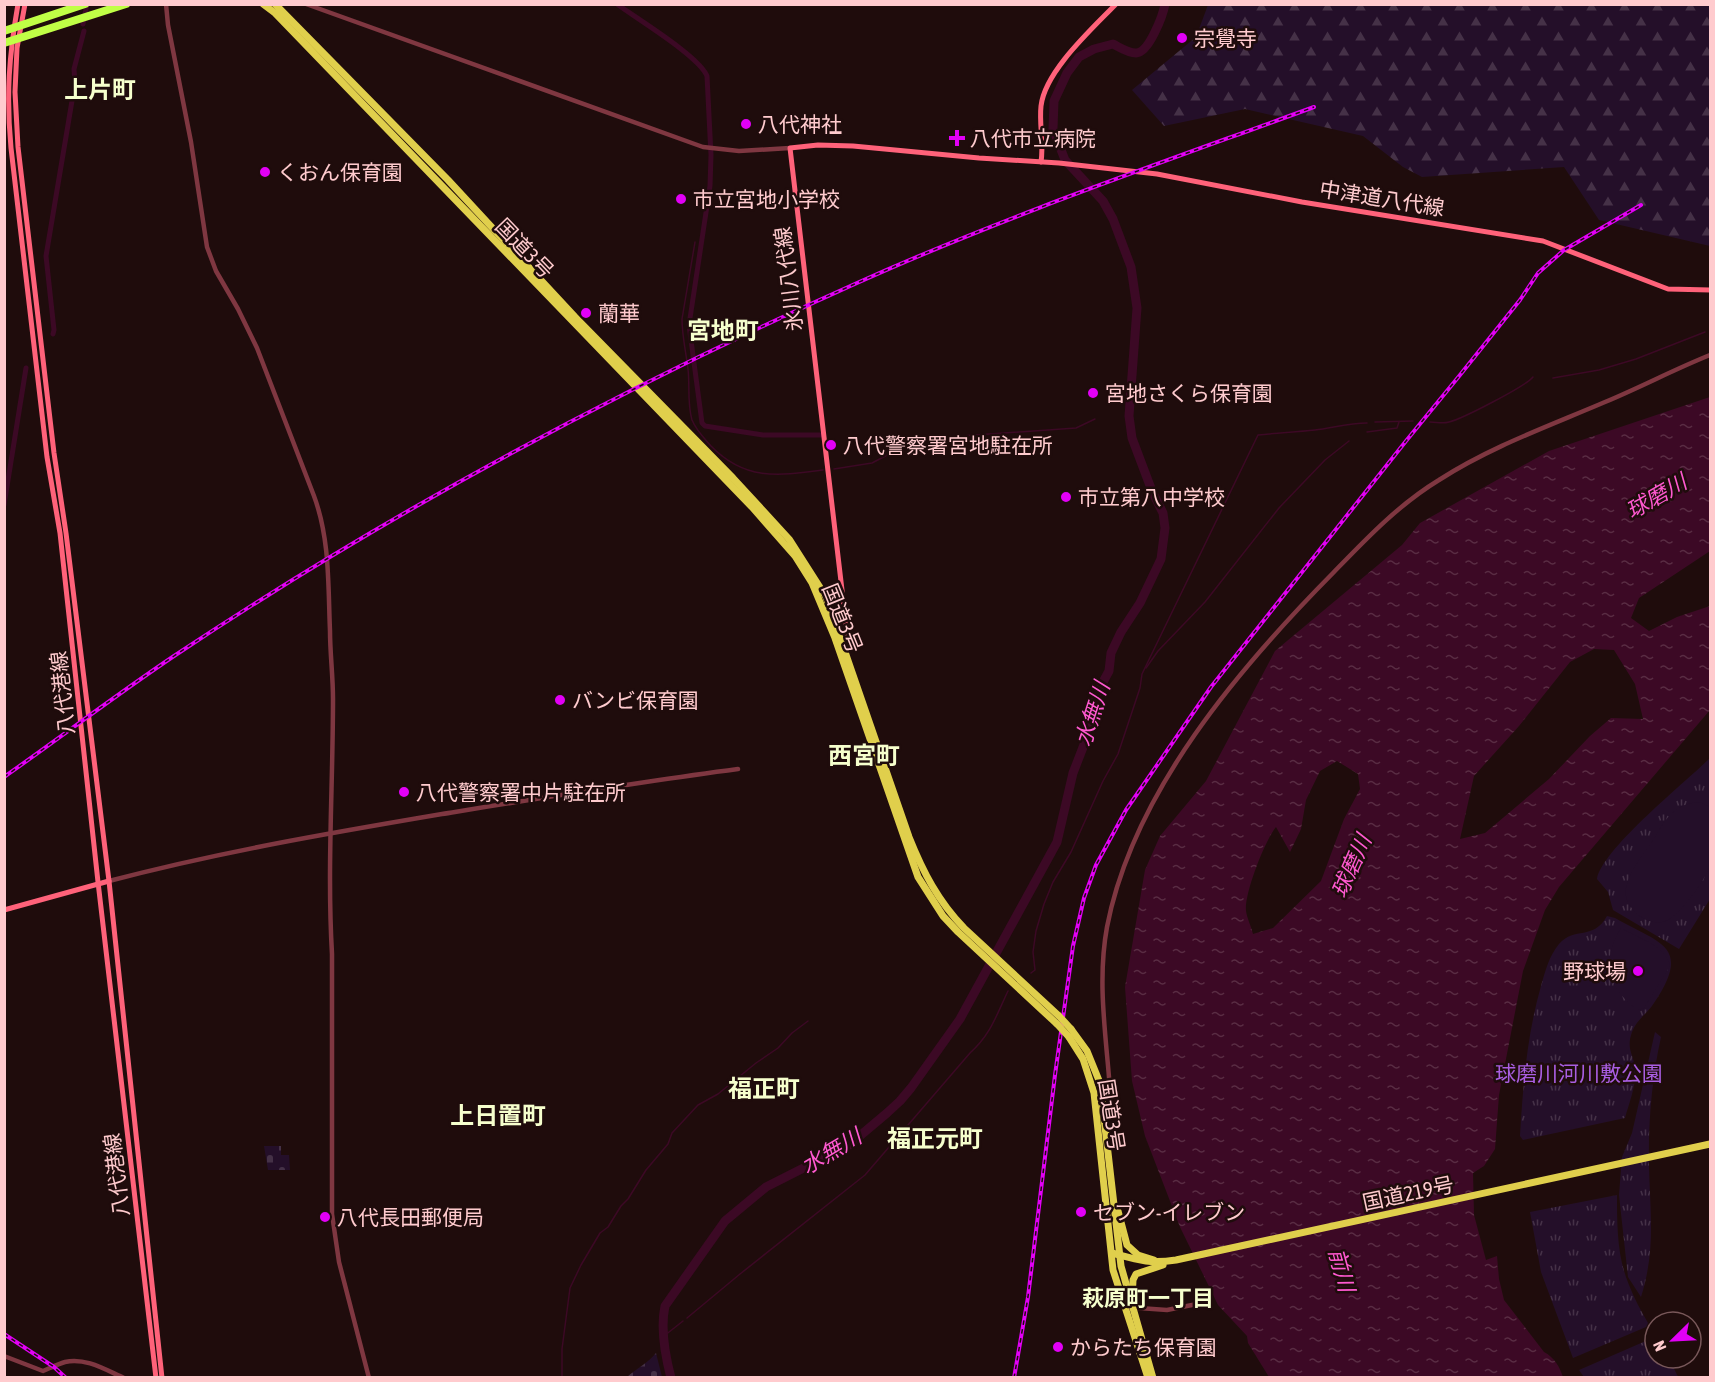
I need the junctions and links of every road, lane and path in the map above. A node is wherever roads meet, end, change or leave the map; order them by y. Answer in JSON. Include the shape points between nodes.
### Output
{"nodes":[{"id":1,"x":18,"y":4,"type":"edge"},
{"id":2,"x":25,"y":4,"type":"edge"},
{"id":3,"x":85,"y":4,"type":"edge"},
{"id":4,"x":126,"y":4,"type":"edge"},
{"id":5,"x":166,"y":4,"type":"edge"},
{"id":6,"x":263,"y":4,"type":"edge"},
{"id":7,"x":275,"y":4,"type":"edge"},
{"id":8,"x":306,"y":4,"type":"edge"},
{"id":9,"x":1116,"y":4,"type":"edge"},
{"id":10,"x":4,"y":31,"type":"edge"},
{"id":11,"x":4,"y":43,"type":"edge"},
{"id":12,"x":790,"y":148,"type":"junction"},
{"id":13,"x":1041,"y":162,"type":"junction"},
{"id":14,"x":1710,"y":290,"type":"edge"},
{"id":15,"x":1710,"y":355,"type":"edge"},
{"id":16,"x":841,"y":635,"type":"junction"},
{"id":17,"x":738,"y":769,"type":"dead end"},
{"id":18,"x":331,"y":832,"type":"junction"},
{"id":19,"x":109,"y":881,"type":"junction"},
{"id":20,"x":98,"y":882,"type":"junction"},
{"id":21,"x":4,"y":910,"type":"edge"},
{"id":22,"x":1070,"y":1033,"type":"junction"},
{"id":23,"x":1111,"y":1105,"type":"dead end"},
{"id":24,"x":1710,"y":1144,"type":"edge"},
{"id":25,"x":1113,"y":1194,"type":"junction"},
{"id":26,"x":1116,"y":1254,"type":"junction"},
{"id":27,"x":1173,"y":1260,"type":"junction"},
{"id":28,"x":1159,"y":1263,"type":"junction"},
{"id":29,"x":1197,"y":1304,"type":"dead end"},
{"id":30,"x":1128,"y":1307,"type":"junction"},
{"id":31,"x":4,"y":1356,"type":"edge"},
{"id":32,"x":158,"y":1363,"type":"junction"},
{"id":33,"x":124,"y":1377,"type":"edge"},
{"id":34,"x":156,"y":1377,"type":"edge"},
{"id":35,"x":162,"y":1377,"type":"edge"},
{"id":36,"x":369,"y":1377,"type":"edge"},
{"id":37,"x":1148,"y":1377,"type":"edge"},
{"id":38,"x":1153,"y":1377,"type":"edge"}],
"edges":[{"from":1,"to":20,"type":"main road","name":"八代港線","via":[[9,57],[11,148],[47,457],[60,533]]},
{"from":2,"to":19,"type":"main road","name":"八代港線","via":[[17,48],[18,147]]},
{"from":3,"to":10,"type":"highway","bridge":true},
{"from":4,"to":11,"type":"highway","bridge":true},
{"from":5,"to":18,"type":"street","via":[[207,247],[257,348],[321,514],[333,696]]},
{"from":6,"to":16,"type":"highway","name":"国道3号","via":[[436,178],[782,539]]},
{"from":7,"to":16,"type":"highway","name":"国道3号","via":[[789,539],[826,597]]},
{"from":8,"to":12,"type":"street","via":[[703,147],[739,151]]},
{"from":9,"to":13,"type":"main road","via":[[1076,45],[1047,87],[1042,104]]},
{"from":12,"to":13,"type":"main road","via":[[853,147]]},
{"from":12,"to":16,"type":"main road","name":"氷川八代線"},
{"from":13,"to":14,"type":"main road","name":"中津道八代線","via":[[1209,183],[1543,241],[1668,289]]},
{"from":15,"to":23,"type":"street","via":[[1465,464],[1418,494],[1380,525],[1319,587],[1219,702],[1154,802],[1129,854],[1113,906],[1102,983]]},
{"from":16,"to":22,"type":"highway","name":"国道3号","bridge":true,"via":[[918,877],[943,916]]},
{"from":17,"to":18,"type":"street"},
{"from":18,"to":19,"type":"street","via":[[203,857]]},
{"from":18,"to":36,"type":"street","via":[[332,1214],[339,1262]]},
{"from":19,"to":20,"type":"main road"},
{"from":19,"to":32,"type":"main road","name":"八代港線"},
{"from":20,"to":21,"type":"main road"},
{"from":20,"to":32,"type":"main road","name":"八代港線"},
{"from":22,"to":25,"type":"highway","name":"国道3号","via":[[1087,1051],[1100,1083]]},
{"from":22,"to":26,"type":"highway","name":"国道3号","via":[[1094,1093]]},
{"from":24,"to":27,"type":"highway","name":"国道219号"},
{"from":25,"to":26,"type":"highway","name":"国道3号"},
{"from":25,"to":28,"type":"highway","via":[[1127,1245],[1138,1255]]},
{"from":26,"to":28,"type":"highway","name":"国道219号"},
{"from":26,"to":30,"type":"highway","name":"国道3号","via":[[1113,1270]]},
{"from":27,"to":28,"type":"highway","name":"国道219号"},
{"from":27,"to":30,"type":"highway","via":[[1137,1274]]},
{"from":29,"to":30,"type":"street","via":[[1167,1310]]},
{"from":30,"to":37,"type":"highway","name":"国道3号"},
{"from":30,"to":38,"type":"highway","name":"国道3号"},
{"from":31,"to":33,"type":"street","via":[[43,1371],[77,1361]]},
{"from":32,"to":34,"type":"main road","name":"八代港線"},
{"from":32,"to":35,"type":"main road","name":"八代港線"}]}
